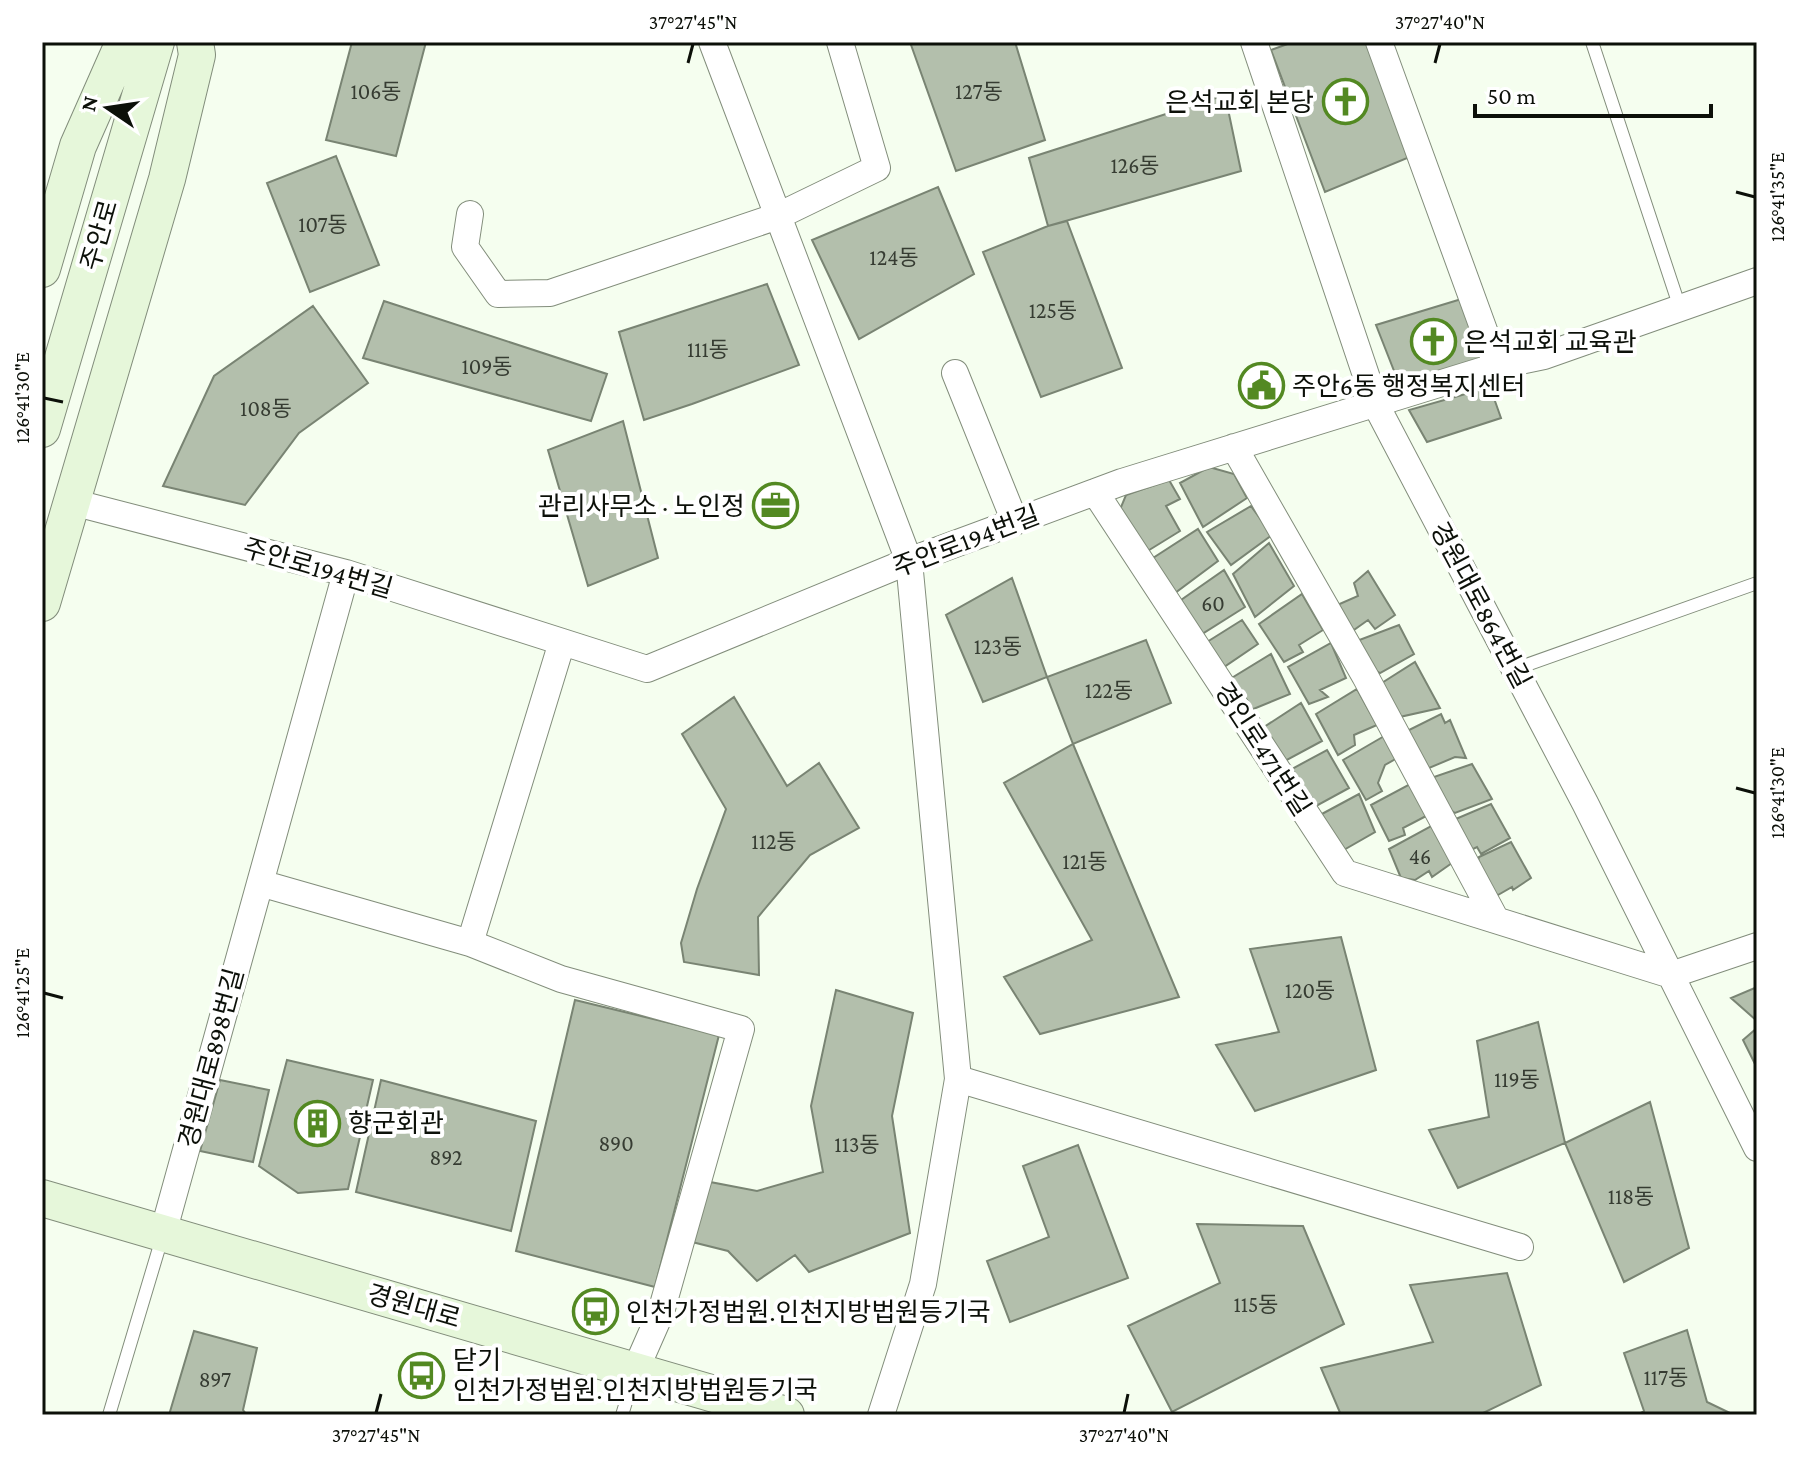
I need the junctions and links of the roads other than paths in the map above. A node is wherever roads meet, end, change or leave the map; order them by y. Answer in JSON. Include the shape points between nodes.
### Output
{"nodes":[{"id":1,"x":124,"y":42,"type":"edge"},
{"id":2,"x":156,"y":42,"type":"edge"},
{"id":3,"x":195,"y":42,"type":"edge"},
{"id":4,"x":712,"y":42,"type":"edge"},
{"id":5,"x":840,"y":42,"type":"edge"},
{"id":6,"x":1254,"y":42,"type":"edge"},
{"id":7,"x":1379,"y":42,"type":"edge"},
{"id":8,"x":1592,"y":42,"type":"edge"},
{"id":9,"x":470,"y":214,"type":"dead end"},
{"id":10,"x":778,"y":216,"type":"junction"},
{"id":11,"x":42,"y":269,"type":"edge"},
{"id":12,"x":1757,"y":281,"type":"edge"},
{"id":13,"x":1680,"y":308,"type":"junction"},
{"id":14,"x":1497,"y":366,"type":"junction"},
{"id":15,"x":955,"y":373,"type":"dead end"},
{"id":16,"x":1376,"y":405,"type":"junction"},
{"id":17,"x":42,"y":429,"type":"edge"},
{"id":18,"x":1234,"y":447,"type":"junction"},
{"id":19,"x":1095,"y":492,"type":"junction"},
{"id":20,"x":72,"y":502,"type":"junction"},
{"id":21,"x":1015,"y":522,"type":"junction"},
{"id":22,"x":909,"y":561,"type":"junction"},
{"id":23,"x":346,"y":573,"type":"junction"},
{"id":24,"x":1757,"y":583,"type":"edge"},
{"id":25,"x":42,"y":603,"type":"edge"},
{"id":26,"x":562,"y":642,"type":"junction"},
{"id":27,"x":1515,"y":669,"type":"junction"},
{"id":28,"x":260,"y":883,"type":"junction"},
{"id":29,"x":1496,"y":920,"type":"junction"},
{"id":30,"x":470,"y":943,"type":"junction"},
{"id":31,"x":1757,"y":946,"type":"edge"},
{"id":32,"x":1671,"y":975,"type":"junction"},
{"id":33,"x":958,"y":1079,"type":"junction"},
{"id":34,"x":1757,"y":1148,"type":"edge"},
{"id":35,"x":42,"y":1198,"type":"edge"},
{"id":36,"x":163,"y":1233,"type":"junction"},
{"id":37,"x":1520,"y":1247,"type":"dead end"},
{"id":38,"x":635,"y":1371,"type":"junction"},
{"id":39,"x":109,"y":1415,"type":"edge"},
{"id":40,"x":622,"y":1415,"type":"edge"},
{"id":41,"x":786,"y":1415,"type":"edge"},
{"id":42,"x":881,"y":1415,"type":"edge"}],
"edges":[{"from":1,"to":11,"type":"main road","via":[[78,146]]},
{"from":2,"to":17,"type":"main road","name":"주안로"},
{"from":3,"to":20,"type":"main road","via":[[197,55],[167,179]]},
{"from":4,"to":10,"type":"street"},
{"from":5,"to":10,"type":"street","via":[[877,168]]},
{"from":6,"to":16,"type":"street","name":"경원대로864번길"},
{"from":7,"to":14,"type":"street"},
{"from":8,"to":13,"type":"lane"},
{"from":9,"to":10,"type":"street","via":[[465,247],[498,294],[550,293]]},
{"from":10,"to":22,"type":"street"},
{"from":12,"to":13,"type":"street","name":"주안로194번길"},
{"from":13,"to":14,"type":"street","name":"주안로194번길","via":[[1544,356]]},
{"from":14,"to":16,"type":"street","name":"주안로194번길"},
{"from":15,"to":21,"type":"street"},
{"from":16,"to":18,"type":"street","name":"주안로194번길"},
{"from":16,"to":27,"type":"street","name":"경원대로864번길"},
{"from":18,"to":19,"type":"street","name":"주안로194번길"},
{"from":18,"to":29,"type":"street"},
{"from":19,"to":21,"type":"street","name":"주안로194번길"},
{"from":19,"to":29,"type":"street","name":"경인로471번길","via":[[1345,873]]},
{"from":20,"to":23,"type":"street","name":"주안로194번길"},
{"from":20,"to":25,"type":"main road"},
{"from":21,"to":22,"type":"street","name":"주안로194번길"},
{"from":22,"to":26,"type":"street","name":"주안로194번길","via":[[647,669]]},
{"from":22,"to":33,"type":"street"},
{"from":23,"to":26,"type":"street","name":"주안로194번길"},
{"from":23,"to":28,"type":"street","name":"경원대로898번길"},
{"from":24,"to":27,"type":"lane"},
{"from":26,"to":30,"type":"street"},
{"from":27,"to":32,"type":"street","name":"경원대로864번길"},
{"from":28,"to":30,"type":"street"},
{"from":28,"to":36,"type":"street","name":"경원대로898번길"},
{"from":29,"to":32,"type":"street","name":"경인로471번길"},
{"from":30,"to":38,"type":"street","via":[[561,979],[741,1029],[661,1312]]},
{"from":31,"to":32,"type":"street"},
{"from":32,"to":34,"type":"street","name":"경원대로864번길"},
{"from":33,"to":37,"type":"street"},
{"from":33,"to":42,"type":"street","via":[[923,1284]]},
{"from":35,"to":36,"type":"main road","name":"경원대로"},
{"from":36,"to":38,"type":"main road","name":"경원대로"},
{"from":36,"to":39,"type":"lane"},
{"from":38,"to":40,"type":"lane"},
{"from":38,"to":41,"type":"main road","name":"경원대로"}]}
